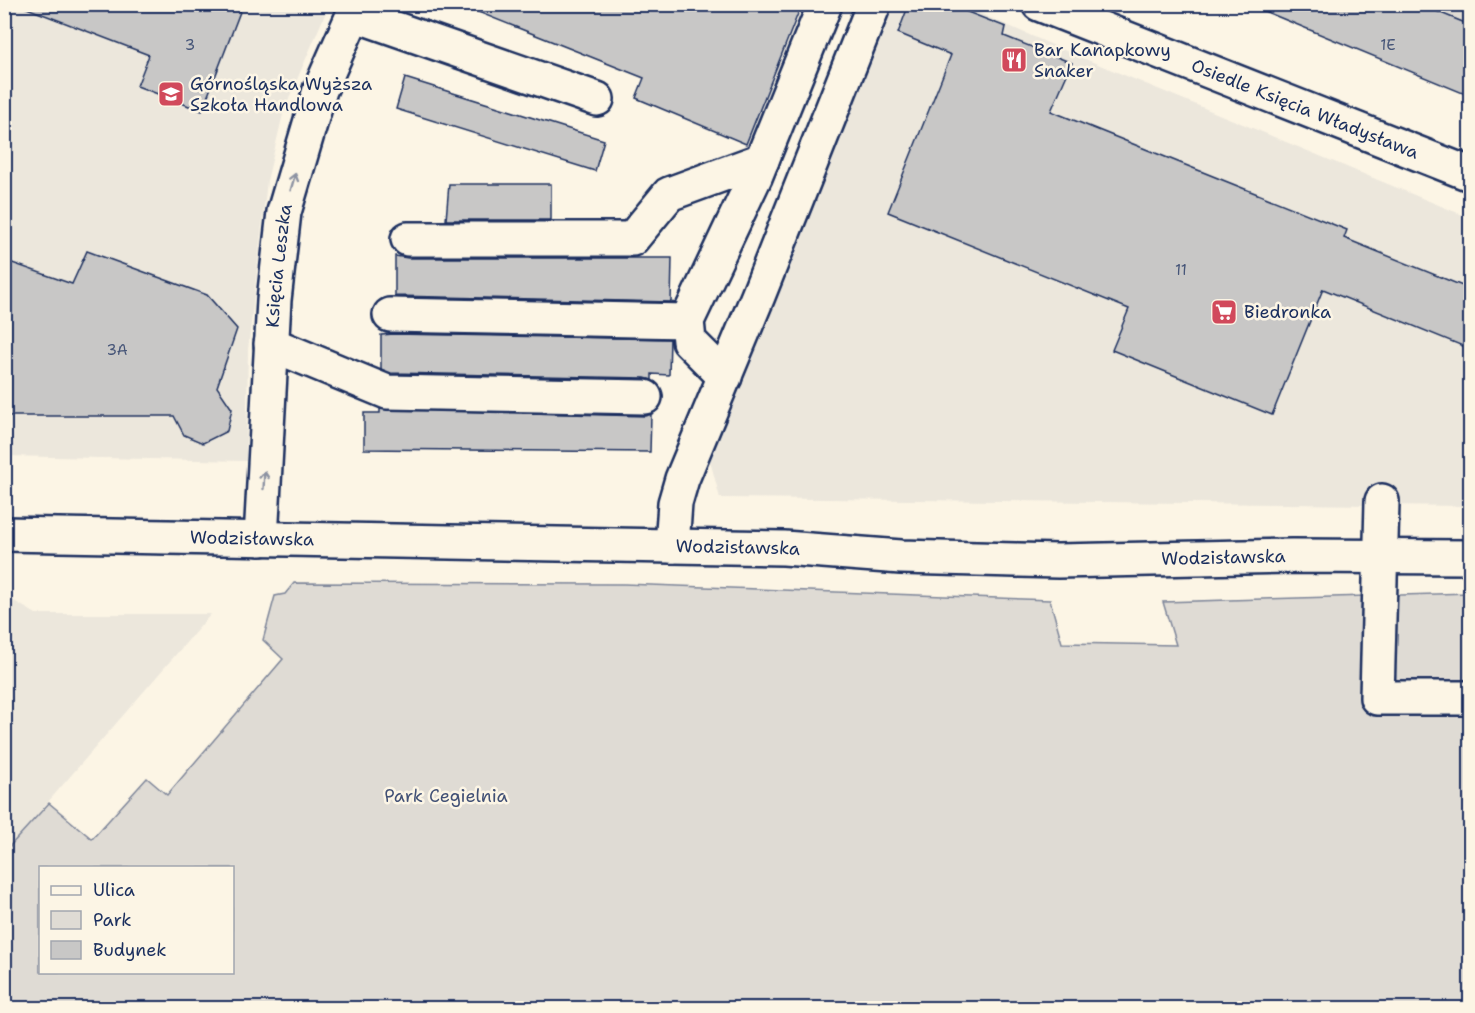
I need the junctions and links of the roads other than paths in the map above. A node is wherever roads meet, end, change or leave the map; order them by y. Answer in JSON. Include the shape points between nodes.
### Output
{"nodes":[{"id":1,"x":825,"y":4,"type":"edge"},
{"id":2,"x":874,"y":4,"type":"edge"},
{"id":3,"x":1039,"y":4,"type":"edge"},
{"id":4,"x":355,"y":9,"type":"edge"},
{"id":5,"x":597,"y":99,"type":"dead end"},
{"id":6,"x":762,"y":160,"type":"junction"},
{"id":7,"x":1470,"y":174,"type":"edge"},
{"id":8,"x":408,"y":239,"type":"dead end"},
{"id":9,"x":390,"y":315,"type":"dead end"},
{"id":10,"x":687,"y":321,"type":"junction"},
{"id":11,"x":271,"y":344,"type":"junction"},
{"id":12,"x":724,"y":377,"type":"junction"},
{"id":13,"x":645,"y":397,"type":"dead end"},
{"id":14,"x":1382,"y":501,"type":"dead end"},
{"id":15,"x":4,"y":534,"type":"edge"},
{"id":16,"x":261,"y":539,"type":"junction"},
{"id":17,"x":672,"y":546,"type":"junction"},
{"id":18,"x":1382,"y":557,"type":"junction"},
{"id":19,"x":1470,"y":557,"type":"edge"},
{"id":20,"x":1470,"y":698,"type":"edge"}],
"edges":[{"from":1,"to":6,"type":"street"},
{"from":2,"to":12,"type":"street"},
{"from":3,"to":7,"type":"street","name":"Osiedle Księcia Władysława"},
{"from":4,"to":5,"type":"street"},
{"from":11,"to":4,"type":"street","name":"Księcia Leszka","one_way":true,"via":[[284,212],[320,90]]},
{"from":6,"to":8,"type":"street","via":[[669,194],[632,239]]},
{"from":6,"to":10,"type":"street"},
{"from":9,"to":10,"type":"street"},
{"from":10,"to":12,"type":"street","via":[[688,341]]},
{"from":11,"to":13,"type":"street","via":[[387,392]]},
{"from":16,"to":11,"type":"street","name":"Księcia Leszka","one_way":true},
{"from":12,"to":17,"type":"street","via":[[678,490]]},
{"from":14,"to":18,"type":"street"},
{"from":15,"to":16,"type":"street","name":"Wodzisławska"},
{"from":16,"to":17,"type":"street","name":"Wodzisławska"},
{"from":17,"to":18,"type":"street","name":"Wodzisławska","via":[[784,548],[901,558],[1058,561]]},
{"from":18,"to":19,"type":"street","name":"Wodzisławska"},
{"from":18,"to":20,"type":"street","via":[[1377,698]]}]}
